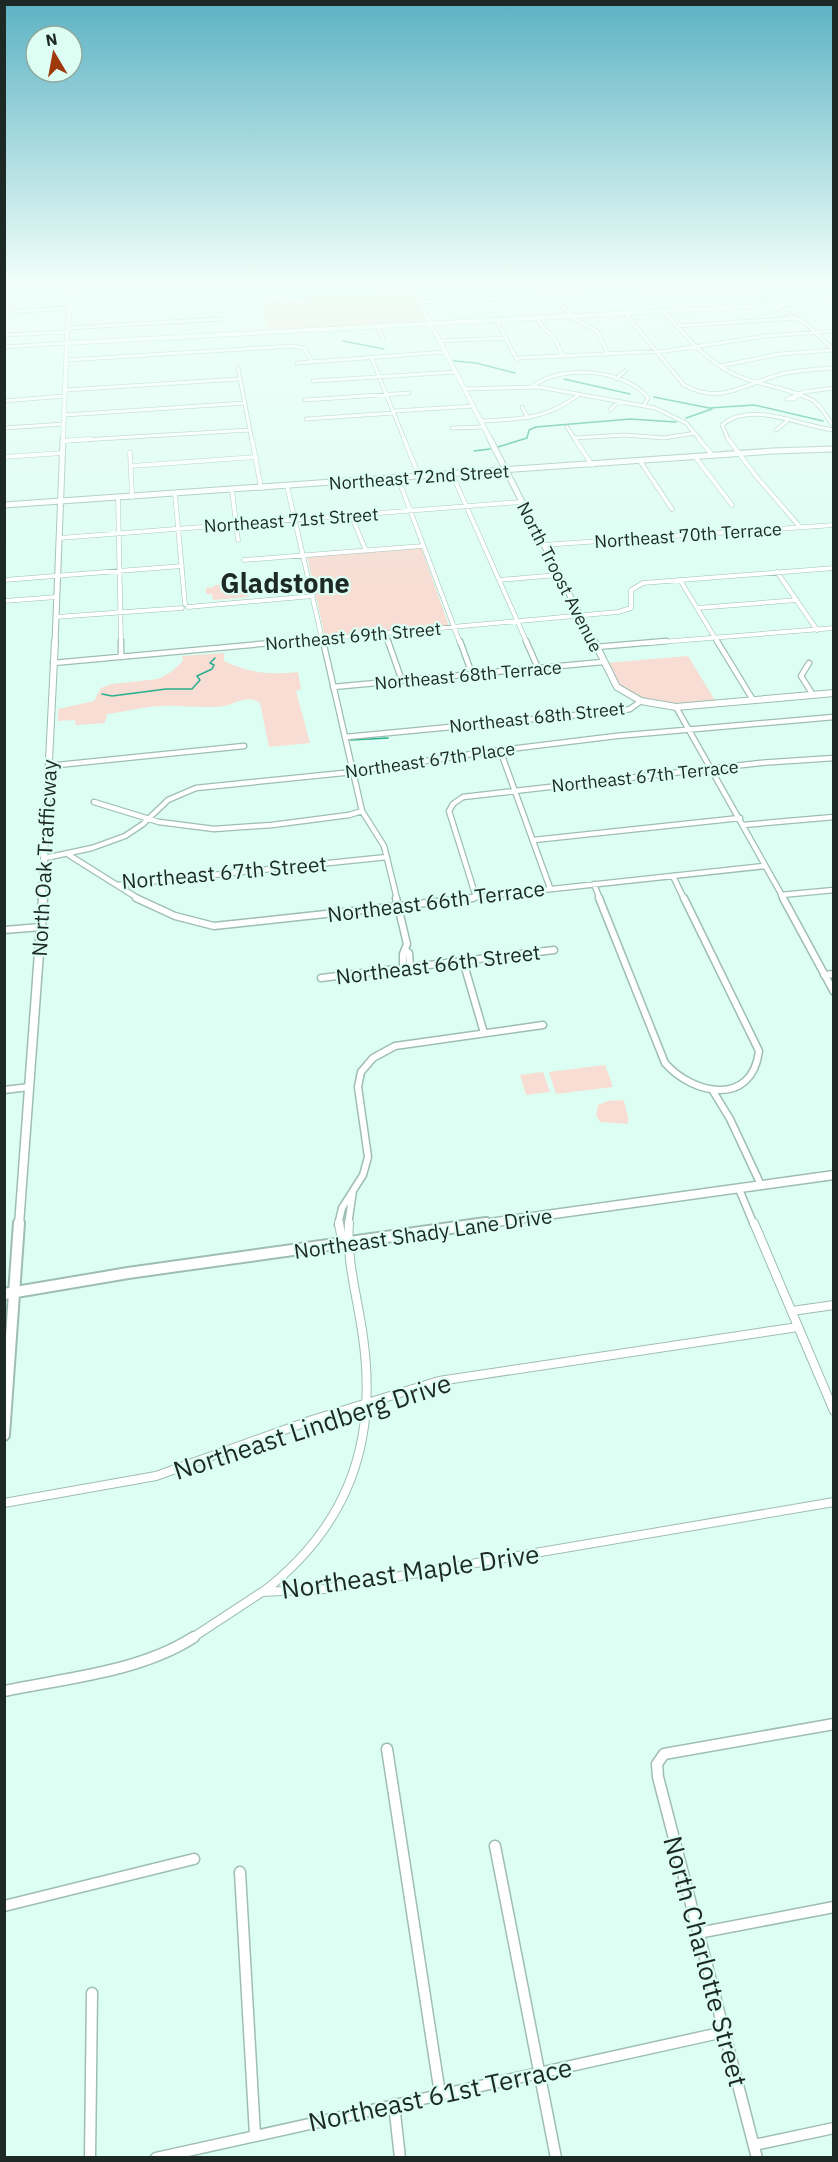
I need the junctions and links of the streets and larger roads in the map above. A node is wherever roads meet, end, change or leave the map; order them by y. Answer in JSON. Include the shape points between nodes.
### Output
{"nodes":[{"id":1,"x":66,"y":382,"type":"edge"},
{"id":2,"x":193,"y":382,"type":"edge"},
{"id":3,"x":240,"y":382,"type":"edge"},
{"id":4,"x":381,"y":382,"type":"edge"},
{"id":5,"x":461,"y":382,"type":"edge"},
{"id":6,"x":537,"y":382,"type":"edge"},
{"id":7,"x":624,"y":382,"type":"edge"},
{"id":8,"x":681,"y":382,"type":"edge"},
{"id":9,"x":760,"y":382,"type":"edge"},
{"id":10,"x":757,"y":383,"type":"junction"},
{"id":11,"x":533,"y":386,"type":"junction"},
{"id":12,"x":834,"y":388,"type":"edge"},
{"id":13,"x":465,"y":389,"type":"junction"},
{"id":14,"x":66,"y":390,"type":"junction"},
{"id":15,"x":409,"y":393,"type":"dead end"},
{"id":16,"x":386,"y":394,"type":"junction"},
{"id":17,"x":580,"y":394,"type":"junction"},
{"id":18,"x":798,"y":395,"type":"junction"},
{"id":19,"x":65,"y":396,"type":"junction"},
{"id":20,"x":305,"y":400,"type":"dead end"},
{"id":21,"x":4,"y":401,"type":"edge"},
{"id":22,"x":619,"y":401,"type":"junction"},
{"id":23,"x":245,"y":403,"type":"junction"},
{"id":24,"x":474,"y":406,"type":"junction"},
{"id":25,"x":643,"y":406,"type":"junction"},
{"id":26,"x":522,"y":407,"type":"dead end"},
{"id":27,"x":610,"y":410,"type":"dead end"},
{"id":28,"x":394,"y":412,"type":"junction"},
{"id":29,"x":65,"y":415,"type":"junction"},
{"id":30,"x":528,"y":418,"type":"junction"},
{"id":31,"x":306,"y":419,"type":"dead end"},
{"id":32,"x":787,"y":422,"type":"junction"},
{"id":33,"x":64,"y":424,"type":"junction"},
{"id":34,"x":483,"y":424,"type":"junction"},
{"id":35,"x":567,"y":427,"type":"dead end"},
{"id":36,"x":4,"y":428,"type":"edge"},
{"id":37,"x":452,"y":428,"type":"dead end"},
{"id":38,"x":834,"y":429,"type":"edge"},
{"id":39,"x":250,"y":430,"type":"junction"},
{"id":40,"x":776,"y":430,"type":"dead end"},
{"id":41,"x":695,"y":433,"type":"junction"},
{"id":42,"x":575,"y":438,"type":"junction"},
{"id":43,"x":63,"y":441,"type":"junction"},
{"id":44,"x":834,"y":449,"type":"edge"},
{"id":45,"x":130,"y":452,"type":"dead end"},
{"id":46,"x":62,"y":453,"type":"junction"},
{"id":47,"x":737,"y":453,"type":"junction"},
{"id":48,"x":713,"y":456,"type":"junction"},
{"id":49,"x":4,"y":457,"type":"edge"},
{"id":50,"x":256,"y":458,"type":"junction"},
{"id":51,"x":696,"y":458,"type":"junction"},
{"id":52,"x":640,"y":461,"type":"junction"},
{"id":53,"x":592,"y":465,"type":"junction"},
{"id":54,"x":131,"y":466,"type":"junction"},
{"id":55,"x":506,"y":470,"type":"junction"},
{"id":56,"x":452,"y":474,"type":"junction"},
{"id":57,"x":419,"y":476,"type":"junction"},
{"id":58,"x":398,"y":478,"type":"junction"},
{"id":59,"x":287,"y":486,"type":"junction"},
{"id":60,"x":261,"y":488,"type":"junction"},
{"id":61,"x":232,"y":490,"type":"junction"},
{"id":62,"x":175,"y":494,"type":"junction"},
{"id":63,"x":132,"y":497,"type":"junction"},
{"id":64,"x":118,"y":498,"type":"junction"},
{"id":65,"x":60,"y":502,"type":"junction"},
{"id":66,"x":521,"y":502,"type":"junction"},
{"id":67,"x":4,"y":505,"type":"edge"},
{"id":68,"x":732,"y":505,"type":"dead end"},
{"id":69,"x":466,"y":506,"type":"junction"},
{"id":70,"x":672,"y":509,"type":"dead end"},
{"id":71,"x":411,"y":511,"type":"junction"},
{"id":72,"x":351,"y":515,"type":"junction"},
{"id":73,"x":295,"y":519,"type":"junction"},
{"id":74,"x":237,"y":524,"type":"junction"},
{"id":75,"x":834,"y":525,"type":"edge"},
{"id":76,"x":800,"y":527,"type":"junction"},
{"id":77,"x":178,"y":529,"type":"junction"},
{"id":78,"x":118,"y":533,"type":"junction"},
{"id":79,"x":60,"y":538,"type":"junction"},
{"id":80,"x":238,"y":540,"type":"dead end"},
{"id":81,"x":543,"y":545,"type":"junction"},
{"id":82,"x":423,"y":546,"type":"junction"},
{"id":83,"x":366,"y":550,"type":"junction"},
{"id":84,"x":304,"y":555,"type":"junction"},
{"id":85,"x":244,"y":560,"type":"dead end"},
{"id":86,"x":182,"y":566,"type":"junction"},
{"id":87,"x":833,"y":569,"type":"edge"},
{"id":88,"x":119,"y":570,"type":"junction"},
{"id":89,"x":777,"y":572,"type":"junction"},
{"id":90,"x":558,"y":575,"type":"junction"},
{"id":91,"x":58,"y":576,"type":"junction"},
{"id":92,"x":4,"y":580,"type":"edge"},
{"id":93,"x":499,"y":580,"type":"junction"},
{"id":94,"x":680,"y":580,"type":"junction"},
{"id":95,"x":313,"y":595,"type":"junction"},
{"id":96,"x":57,"y":597,"type":"junction"},
{"id":97,"x":797,"y":600,"type":"junction"},
{"id":98,"x":4,"y":601,"type":"edge"},
{"id":99,"x":185,"y":606,"type":"junction"},
{"id":100,"x":697,"y":608,"type":"junction"},
{"id":101,"x":120,"y":612,"type":"junction"},
{"id":102,"x":579,"y":616,"type":"junction"},
{"id":103,"x":56,"y":617,"type":"junction"},
{"id":104,"x":517,"y":621,"type":"junction"},
{"id":105,"x":453,"y":627,"type":"junction"},
{"id":106,"x":834,"y":628,"type":"edge"},
{"id":107,"x":817,"y":630,"type":"junction"},
{"id":108,"x":385,"y":633,"type":"junction"},
{"id":109,"x":716,"y":638,"type":"junction"},
{"id":110,"x":323,"y":639,"type":"junction"},
{"id":111,"x":596,"y":647,"type":"junction"},
{"id":112,"x":121,"y":657,"type":"junction"},
{"id":113,"x":603,"y":662,"type":"junction"},
{"id":114,"x":53,"y":663,"type":"junction"},
{"id":115,"x":809,"y":663,"type":"dead end"},
{"id":116,"x":537,"y":668,"type":"junction"},
{"id":117,"x":472,"y":674,"type":"junction"},
{"id":118,"x":402,"y":681,"type":"junction"},
{"id":119,"x":333,"y":687,"type":"junction"},
{"id":120,"x":834,"y":693,"type":"edge"},
{"id":121,"x":813,"y":695,"type":"junction"},
{"id":122,"x":753,"y":700,"type":"junction"},
{"id":123,"x":641,"y":701,"type":"junction"},
{"id":124,"x":676,"y":707,"type":"junction"},
{"id":125,"x":834,"y":717,"type":"edge"},
{"id":126,"x":690,"y":730,"type":"junction"},
{"id":127,"x":346,"y":737,"type":"junction"},
{"id":128,"x":244,"y":746,"type":"dead end"},
{"id":129,"x":500,"y":750,"type":"junction"},
{"id":130,"x":834,"y":758,"type":"edge"},
{"id":131,"x":48,"y":766,"type":"junction"},
{"id":132,"x":712,"y":769,"type":"junction"},
{"id":133,"x":353,"y":772,"type":"junction"},
{"id":134,"x":515,"y":790,"type":"junction"},
{"id":135,"x":94,"y":802,"type":"dead end"},
{"id":136,"x":362,"y":811,"type":"junction"},
{"id":137,"x":149,"y":817,"type":"junction"},
{"id":138,"x":834,"y":817,"type":"edge"},
{"id":139,"x":740,"y":818,"type":"junction"},
{"id":140,"x":743,"y":825,"type":"junction"},
{"id":141,"x":534,"y":840,"type":"junction"},
{"id":142,"x":69,"y":855,"type":"junction"},
{"id":143,"x":387,"y":857,"type":"junction"},
{"id":144,"x":45,"y":858,"type":"junction"},
{"id":145,"x":765,"y":866,"type":"junction"},
{"id":146,"x":673,"y":876,"type":"junction"},
{"id":147,"x":594,"y":884,"type":"junction"},
{"id":148,"x":116,"y":885,"type":"junction"},
{"id":149,"x":550,"y":888,"type":"junction"},
{"id":150,"x":834,"y":890,"type":"edge"},
{"id":151,"x":781,"y":895,"type":"junction"},
{"id":152,"x":476,"y":897,"type":"junction"},
{"id":153,"x":398,"y":906,"type":"junction"},
{"id":154,"x":41,"y":927,"type":"junction"},
{"id":155,"x":4,"y":930,"type":"edge"},
{"id":156,"x":554,"y":950,"type":"dead end"},
{"id":157,"x":463,"y":961,"type":"junction"},
{"id":158,"x":406,"y":968,"type":"junction"},
{"id":159,"x":834,"y":974,"type":"edge"},
{"id":160,"x":824,"y":975,"type":"junction"},
{"id":161,"x":321,"y":978,"type":"dead end"},
{"id":162,"x":834,"y":992,"type":"edge"},
{"id":163,"x":543,"y":1025,"type":"dead end"},
{"id":164,"x":484,"y":1033,"type":"junction"},
{"id":165,"x":29,"y":1087,"type":"junction"},
{"id":166,"x":4,"y":1090,"type":"edge"},
{"id":167,"x":713,"y":1091,"type":"junction"},
{"id":168,"x":834,"y":1175,"type":"edge"},
{"id":169,"x":761,"y":1185,"type":"junction"},
{"id":170,"x":739,"y":1189,"type":"junction"},
{"id":171,"x":353,"y":1191,"type":"junction"},
{"id":172,"x":348,"y":1244,"type":"junction"},
{"id":173,"x":9,"y":1293,"type":"edge"},
{"id":174,"x":834,"y":1305,"type":"edge"},
{"id":175,"x":792,"y":1311,"type":"junction"},
{"id":176,"x":798,"y":1327,"type":"junction"},
{"id":177,"x":367,"y":1402,"type":"junction"},
{"id":178,"x":834,"y":1411,"type":"edge"},
{"id":179,"x":4,"y":1435,"type":"edge"},
{"id":180,"x":834,"y":1502,"type":"edge"},
{"id":181,"x":4,"y":1503,"type":"edge"},
{"id":182,"x":262,"y":1592,"type":"junction"},
{"id":183,"x":4,"y":1691,"type":"edge"},
{"id":184,"x":834,"y":1724,"type":"edge"},
{"id":185,"x":387,"y":1749,"type":"dead end"},
{"id":186,"x":495,"y":1846,"type":"dead end"},
{"id":187,"x":194,"y":1859,"type":"dead end"},
{"id":188,"x":240,"y":1872,"type":"dead end"},
{"id":189,"x":4,"y":1906,"type":"edge"},
{"id":190,"x":834,"y":1907,"type":"edge"},
{"id":191,"x":698,"y":1933,"type":"junction"},
{"id":192,"x":92,"y":1993,"type":"dead end"},
{"id":193,"x":724,"y":2032,"type":"junction"},
{"id":194,"x":540,"y":2072,"type":"junction"},
{"id":195,"x":440,"y":2094,"type":"junction"},
{"id":196,"x":394,"y":2104,"type":"junction"},
{"id":197,"x":834,"y":2128,"type":"edge"},
{"id":198,"x":255,"y":2135,"type":"junction"},
{"id":199,"x":754,"y":2145,"type":"junction"},
{"id":200,"x":90,"y":2157,"type":"edge"},
{"id":201,"x":156,"y":2157,"type":"edge"},
{"id":202,"x":400,"y":2157,"type":"edge"},
{"id":203,"x":556,"y":2157,"type":"edge"},
{"id":204,"x":758,"y":2157,"type":"edge"}],
"edges":[{"from":1,"to":14,"type":"street","name":"North Oak Trafficway"},
{"from":2,"to":14,"type":"street"},
{"from":3,"to":23,"type":"street"},
{"from":4,"to":16,"type":"street"},
{"from":5,"to":13,"type":"street","name":"North Troost Avenue"},
{"from":6,"to":11,"type":"street"},
{"from":7,"to":25,"type":"street","via":[[641,388],[648,399]]},
{"from":8,"to":10,"type":"street","via":[[696,391],[730,394]]},
{"from":9,"to":10,"type":"street"},
{"from":10,"to":18,"type":"street"},
{"from":11,"to":13,"type":"street"},
{"from":11,"to":17,"type":"street"},
{"from":12,"to":18,"type":"street","via":[[813,389]]},
{"from":13,"to":24,"type":"street","name":"North Troost Avenue"},
{"from":14,"to":19,"type":"street","name":"North Oak Trafficway"},
{"from":15,"to":16,"type":"street"},
{"from":16,"to":20,"type":"street"},
{"from":16,"to":28,"type":"street"},
{"from":17,"to":22,"type":"street"},
{"from":17,"to":30,"type":"street","via":[[557,411]]},
{"from":18,"to":38,"type":"street","via":[[817,404]]},
{"from":19,"to":21,"type":"street"},
{"from":19,"to":29,"type":"street","name":"North Oak Trafficway"},
{"from":22,"to":25,"type":"street"},
{"from":22,"to":27,"type":"street"},
{"from":23,"to":29,"type":"street"},
{"from":23,"to":39,"type":"street"},
{"from":24,"to":28,"type":"street"},
{"from":24,"to":34,"type":"street","name":"North Troost Avenue"},
{"from":25,"to":41,"type":"street","via":[[680,418]]},
{"from":26,"to":30,"type":"street"},
{"from":28,"to":31,"type":"street"},
{"from":28,"to":57,"type":"street"},
{"from":29,"to":33,"type":"street","name":"North Oak Trafficway"},
{"from":30,"to":34,"type":"street"},
{"from":32,"to":38,"type":"street"},
{"from":32,"to":40,"type":"street"},
{"from":32,"to":47,"type":"street","via":[[749,415],[726,420],[722,430]]},
{"from":33,"to":36,"type":"street"},
{"from":33,"to":43,"type":"street","name":"North Oak Trafficway"},
{"from":34,"to":37,"type":"street"},
{"from":34,"to":55,"type":"street","name":"North Troost Avenue"},
{"from":35,"to":42,"type":"street"},
{"from":39,"to":43,"type":"street"},
{"from":39,"to":50,"type":"street"},
{"from":41,"to":42,"type":"street","via":[[664,438]]},
{"from":41,"to":48,"type":"street"},
{"from":42,"to":53,"type":"street"},
{"from":43,"to":46,"type":"street","name":"North Oak Trafficway"},
{"from":44,"to":47,"type":"street","name":"Northeast 72nd Street"},
{"from":45,"to":54,"type":"street"},
{"from":46,"to":49,"type":"street"},
{"from":46,"to":65,"type":"street","name":"North Oak Trafficway"},
{"from":47,"to":48,"type":"street","name":"Northeast 72nd Street"},
{"from":47,"to":76,"type":"street"},
{"from":48,"to":51,"type":"street","name":"Northeast 72nd Street"},
{"from":50,"to":54,"type":"street"},
{"from":50,"to":60,"type":"street"},
{"from":51,"to":52,"type":"street","name":"Northeast 72nd Street"},
{"from":51,"to":68,"type":"street"},
{"from":52,"to":53,"type":"street","name":"Northeast 72nd Street"},
{"from":52,"to":70,"type":"street"},
{"from":53,"to":55,"type":"street","name":"Northeast 72nd Street"},
{"from":54,"to":63,"type":"street"},
{"from":55,"to":56,"type":"street","name":"Northeast 72nd Street"},
{"from":55,"to":66,"type":"street","name":"North Troost Avenue"},
{"from":56,"to":57,"type":"street","name":"Northeast 72nd Street"},
{"from":56,"to":69,"type":"street"},
{"from":57,"to":58,"type":"street","name":"Northeast 72nd Street"},
{"from":58,"to":59,"type":"street","name":"Northeast 72nd Street"},
{"from":58,"to":71,"type":"street"},
{"from":59,"to":60,"type":"street","name":"Northeast 72nd Street"},
{"from":59,"to":73,"type":"street"},
{"from":60,"to":61,"type":"street","name":"Northeast 72nd Street"},
{"from":61,"to":62,"type":"street","name":"Northeast 72nd Street"},
{"from":61,"to":74,"type":"street"},
{"from":62,"to":63,"type":"street","name":"Northeast 72nd Street"},
{"from":62,"to":77,"type":"street"},
{"from":63,"to":64,"type":"street","name":"Northeast 72nd Street"},
{"from":64,"to":65,"type":"street","name":"Northeast 72nd Street"},
{"from":64,"to":78,"type":"street"},
{"from":65,"to":67,"type":"street","name":"Northeast 72nd Street"},
{"from":65,"to":79,"type":"street","name":"North Oak Trafficway"},
{"from":66,"to":69,"type":"street","name":"Northeast 71st Street"},
{"from":66,"to":81,"type":"street","name":"North Troost Avenue"},
{"from":69,"to":71,"type":"street","name":"Northeast 71st Street"},
{"from":69,"to":93,"type":"street"},
{"from":71,"to":72,"type":"street","name":"Northeast 71st Street"},
{"from":71,"to":82,"type":"street"},
{"from":72,"to":73,"type":"street","name":"Northeast 71st Street"},
{"from":72,"to":83,"type":"street"},
{"from":73,"to":74,"type":"street","name":"Northeast 71st Street"},
{"from":73,"to":84,"type":"street"},
{"from":74,"to":77,"type":"street","name":"Northeast 71st Street"},
{"from":74,"to":80,"type":"street"},
{"from":75,"to":76,"type":"street","name":"Northeast 70th Terrace"},
{"from":76,"to":81,"type":"street","name":"Northeast 70th Terrace"},
{"from":77,"to":78,"type":"street","name":"Northeast 71st Street"},
{"from":77,"to":86,"type":"street"},
{"from":78,"to":79,"type":"street","name":"Northeast 71st Street"},
{"from":78,"to":88,"type":"street"},
{"from":79,"to":91,"type":"street","name":"North Oak Trafficway"},
{"from":81,"to":90,"type":"street","name":"North Troost Avenue"},
{"from":82,"to":83,"type":"street"},
{"from":82,"to":105,"type":"street"},
{"from":83,"to":84,"type":"street"},
{"from":84,"to":85,"type":"street"},
{"from":84,"to":95,"type":"street"},
{"from":86,"to":88,"type":"street"},
{"from":86,"to":99,"type":"street"},
{"from":87,"to":89,"type":"street"},
{"from":88,"to":91,"type":"street"},
{"from":88,"to":101,"type":"street"},
{"from":89,"to":94,"type":"street"},
{"from":89,"to":97,"type":"street"},
{"from":90,"to":93,"type":"street"},
{"from":90,"to":102,"type":"street","name":"North Troost Avenue"},
{"from":91,"to":92,"type":"street"},
{"from":91,"to":96,"type":"street","name":"North Oak Trafficway"},
{"from":93,"to":104,"type":"street"},
{"from":94,"to":100,"type":"street"},
{"from":94,"to":102,"type":"street","name":"Northeast 69th Street","via":[[648,582],[632,588],[631,608]]},
{"from":95,"to":99,"type":"street"},
{"from":95,"to":110,"type":"street"},
{"from":96,"to":98,"type":"street"},
{"from":96,"to":103,"type":"street","name":"North Oak Trafficway"},
{"from":97,"to":100,"type":"street"},
{"from":97,"to":107,"type":"street"},
{"from":99,"to":101,"type":"street"},
{"from":100,"to":109,"type":"street"},
{"from":101,"to":103,"type":"street"},
{"from":101,"to":112,"type":"street"},
{"from":102,"to":104,"type":"street","name":"Northeast 69th Street"},
{"from":102,"to":111,"type":"street","name":"North Troost Avenue"},
{"from":103,"to":114,"type":"street","name":"North Oak Trafficway"},
{"from":104,"to":105,"type":"street","name":"Northeast 69th Street"},
{"from":104,"to":116,"type":"street"},
{"from":105,"to":108,"type":"street","name":"Northeast 69th Street"},
{"from":105,"to":117,"type":"street"},
{"from":106,"to":107,"type":"street"},
{"from":107,"to":109,"type":"street"},
{"from":108,"to":110,"type":"street","name":"Northeast 69th Street"},
{"from":108,"to":118,"type":"street"},
{"from":109,"to":111,"type":"street"},
{"from":109,"to":122,"type":"street"},
{"from":110,"to":112,"type":"street","name":"Northeast 69th Street"},
{"from":110,"to":119,"type":"street"},
{"from":111,"to":113,"type":"street","name":"North Troost Avenue"},
{"from":112,"to":114,"type":"street","name":"Northeast 69th Street"},
{"from":113,"to":116,"type":"street","name":"Northeast 68th Terrace"},
{"from":113,"to":123,"type":"street","name":"North Troost Avenue","via":[[617,687]]},
{"from":114,"to":131,"type":"street","name":"North Oak Trafficway"},
{"from":115,"to":121,"type":"street","via":[[801,676]]},
{"from":116,"to":117,"type":"street","name":"Northeast 68th Terrace"},
{"from":117,"to":118,"type":"street","name":"Northeast 68th Terrace"},
{"from":118,"to":119,"type":"street","name":"Northeast 68th Terrace"},
{"from":119,"to":127,"type":"street"},
{"from":120,"to":121,"type":"street","name":"Northeast 68th Street"},
{"from":121,"to":122,"type":"street","name":"Northeast 68th Street"},
{"from":122,"to":124,"type":"street","name":"Northeast 68th Street"},
{"from":123,"to":124,"type":"street","name":"Northeast 68th Street"},
{"from":123,"to":127,"type":"street","name":"Northeast 68th Street","via":[[619,711]]},
{"from":124,"to":126,"type":"street"},
{"from":125,"to":126,"type":"street","name":"Northeast 67th Place"},
{"from":126,"to":129,"type":"street","name":"Northeast 67th Place"},
{"from":126,"to":132,"type":"street"},
{"from":127,"to":133,"type":"street"},
{"from":128,"to":131,"type":"street"},
{"from":129,"to":133,"type":"street","name":"Northeast 67th Place"},
{"from":129,"to":134,"type":"street"},
{"from":130,"to":132,"type":"street","name":"Northeast 67th Terrace"},
{"from":131,"to":144,"type":"street","name":"North Oak Trafficway"},
{"from":132,"to":134,"type":"street","name":"Northeast 67th Terrace"},
{"from":132,"to":139,"type":"street"},
{"from":133,"to":136,"type":"street"},
{"from":133,"to":137,"type":"street","name":"Northeast 67th Place","via":[[196,788],[174,795]]},
{"from":134,"to":141,"type":"street"},
{"from":134,"to":152,"type":"street","name":"Northeast 67th Terrace","via":[[473,794],[457,801],[449,811]]},
{"from":135,"to":137,"type":"street"},
{"from":136,"to":137,"type":"street","via":[[215,829]]},
{"from":136,"to":143,"type":"street"},
{"from":137,"to":142,"type":"street","name":"Northeast 67th Place","via":[[124,836]]},
{"from":138,"to":140,"type":"street"},
{"from":139,"to":140,"type":"street"},
{"from":139,"to":141,"type":"street"},
{"from":140,"to":145,"type":"street"},
{"from":141,"to":149,"type":"street"},
{"from":142,"to":144,"type":"street","name":"Northeast 67th Place"},
{"from":142,"to":148,"type":"street","name":"Northeast 67th Street"},
{"from":143,"to":148,"type":"street","name":"Northeast 67th Street"},
{"from":143,"to":153,"type":"street"},
{"from":144,"to":154,"type":"street","name":"North Oak Trafficway"},
{"from":145,"to":146,"type":"street","name":"Northeast 66th Terrace"},
{"from":145,"to":151,"type":"street"},
{"from":146,"to":147,"type":"street","name":"Northeast 66th Terrace"},
{"from":146,"to":167,"type":"street","via":[[759,1051],[757,1065],[746,1079]]},
{"from":147,"to":149,"type":"street","name":"Northeast 66th Terrace"},
{"from":147,"to":167,"type":"street","via":[[665,1063],[682,1080]]},
{"from":148,"to":153,"type":"street","name":"Northeast 66th Terrace","via":[[179,919],[214,926]]},
{"from":149,"to":152,"type":"street","name":"Northeast 66th Terrace"},
{"from":150,"to":151,"type":"street"},
{"from":151,"to":160,"type":"street"},
{"from":152,"to":153,"type":"street","name":"Northeast 66th Terrace"},
{"from":153,"to":158,"type":"street"},
{"from":154,"to":155,"type":"street"},
{"from":154,"to":165,"type":"street","name":"North Oak Trafficway"},
{"from":156,"to":157,"type":"street","name":"Northeast 66th Street"},
{"from":157,"to":158,"type":"street","name":"Northeast 66th Street"},
{"from":157,"to":164,"type":"street"},
{"from":158,"to":161,"type":"street","name":"Northeast 66th Street"},
{"from":159,"to":160,"type":"street"},
{"from":160,"to":162,"type":"street"},
{"from":163,"to":164,"type":"street"},
{"from":164,"to":171,"type":"street","via":[[395,1046],[366,1064],[358,1084],[369,1152],[364,1173]]},
{"from":165,"to":166,"type":"street"},
{"from":165,"to":173,"type":"street","name":"North Oak Trafficway"},
{"from":167,"to":169,"type":"street"},
{"from":168,"to":169,"type":"street","name":"Northeast Shady Lane Drive"},
{"from":169,"to":170,"type":"street","name":"Northeast Shady Lane Drive"},
{"from":170,"to":172,"type":"street","name":"Northeast Shady Lane Drive"},
{"from":170,"to":175,"type":"street"},
{"from":171,"to":172,"type":"street"},
{"from":171,"to":172,"type":"street","via":[[339,1216],[338,1227]]},
{"from":172,"to":173,"type":"street","name":"Northeast Shady Lane Drive"},
{"from":172,"to":177,"type":"street","via":[[367,1374]]},
{"from":173,"to":179,"type":"street","name":"North Oak Trafficway"},
{"from":174,"to":175,"type":"street"},
{"from":175,"to":176,"type":"street"},
{"from":176,"to":177,"type":"street","name":"Northeast Lindberg Drive","via":[[462,1376]]},
{"from":176,"to":178,"type":"street"},
{"from":177,"to":181,"type":"street","name":"Northeast Lindberg Drive","via":[[156,1476]]},
{"from":177,"to":182,"type":"street","via":[[353,1474],[332,1519],[293,1568]]},
{"from":180,"to":182,"type":"street","name":"Northeast Maple Drive","via":[[324,1589]]},
{"from":182,"to":183,"type":"street","name":"Northeast Maple Drive","via":[[189,1640],[150,1658]]},
{"from":184,"to":191,"type":"street","name":"North Charlotte Street","via":[[664,1754],[657,1764]]},
{"from":185,"to":195,"type":"street"},
{"from":186,"to":194,"type":"street"},
{"from":187,"to":189,"type":"street"},
{"from":188,"to":198,"type":"street"},
{"from":190,"to":191,"type":"street"},
{"from":191,"to":193,"type":"street","name":"North Charlotte Street"},
{"from":192,"to":200,"type":"street"},
{"from":193,"to":194,"type":"street","name":"Northeast 61st Terrace"},
{"from":193,"to":199,"type":"street","name":"North Charlotte Street"},
{"from":194,"to":195,"type":"street","name":"Northeast 61st Terrace"},
{"from":194,"to":203,"type":"street"},
{"from":195,"to":196,"type":"street","name":"Northeast 61st Terrace"},
{"from":196,"to":198,"type":"street","name":"Northeast 61st Terrace"},
{"from":196,"to":202,"type":"street"},
{"from":197,"to":199,"type":"street"},
{"from":198,"to":201,"type":"street","name":"Northeast 61st Terrace"},
{"from":199,"to":204,"type":"street","name":"North Charlotte Street"}]}
